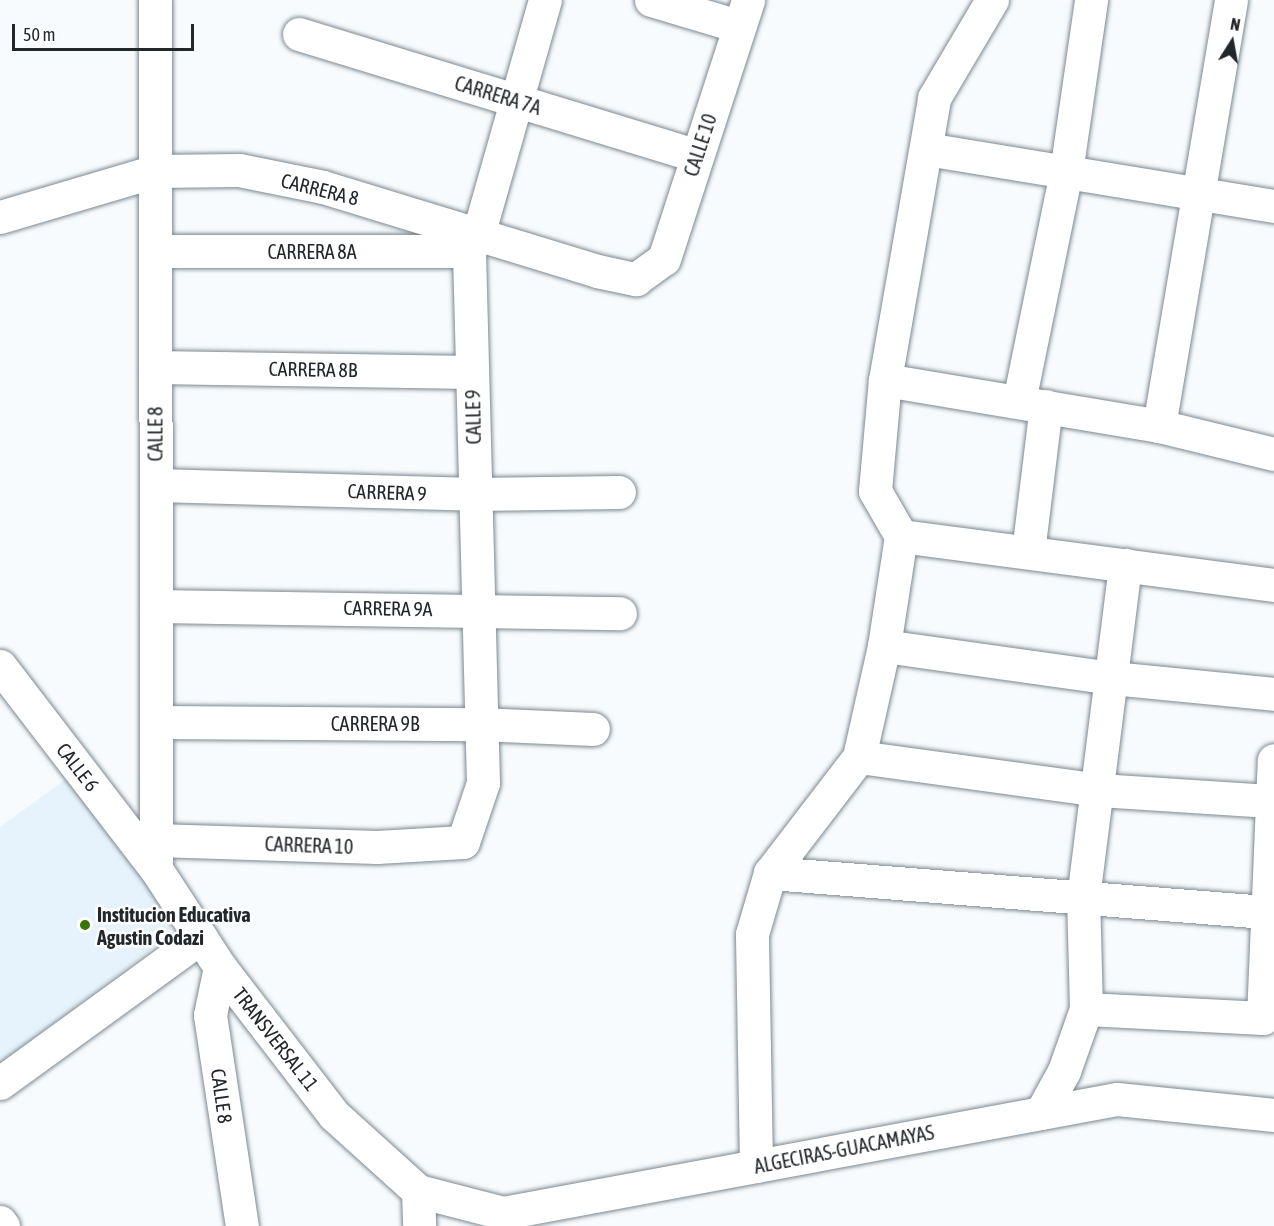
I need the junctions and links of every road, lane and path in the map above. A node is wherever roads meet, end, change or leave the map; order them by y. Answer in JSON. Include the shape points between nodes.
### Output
{"nodes":[{"id":1,"x":154,"y":0,"type":"edge"},
{"id":2,"x":545,"y":0,"type":"edge"},
{"id":3,"x":651,"y":0,"type":"edge"},
{"id":4,"x":992,"y":0,"type":"edge"},
{"id":5,"x":1091,"y":0,"type":"edge"},
{"id":6,"x":1231,"y":0,"type":"edge"},
{"id":7,"x":743,"y":13,"type":"edge"},
{"id":8,"x":299,"y":34,"type":"dead end"},
{"id":9,"x":517,"y":100,"type":"junction"},
{"id":10,"x":926,"y":149,"type":"junction"},
{"id":11,"x":696,"y":155,"type":"junction"},
{"id":12,"x":155,"y":171,"type":"junction"},
{"id":13,"x":1066,"y":172,"type":"junction"},
{"id":14,"x":1198,"y":194,"type":"junction"},
{"id":15,"x":1274,"y":206,"type":"edge"},
{"id":16,"x":0,"y":217,"type":"edge"},
{"id":17,"x":473,"y":243,"type":"junction"},
{"id":18,"x":155,"y":251,"type":"junction"},
{"id":19,"x":636,"y":279,"type":"joint"},
{"id":20,"x":155,"y":367,"type":"junction"},
{"id":21,"x":472,"y":372,"type":"junction"},
{"id":22,"x":885,"y":380,"type":"junction"},
{"id":23,"x":1032,"y":403,"type":"junction"},
{"id":24,"x":1159,"y":426,"type":"junction"},
{"id":25,"x":1274,"y":454,"type":"edge"},
{"id":26,"x":156,"y":485,"type":"junction"},
{"id":27,"x":619,"y":492,"type":"dead end"},
{"id":28,"x":474,"y":494,"type":"junction"},
{"id":29,"x":901,"y":536,"type":"junction"},
{"id":30,"x":1028,"y":552,"type":"junction"},
{"id":31,"x":1125,"y":565,"type":"junction"},
{"id":32,"x":1274,"y":585,"type":"edge"},
{"id":33,"x":156,"y":606,"type":"junction"},
{"id":34,"x":477,"y":608,"type":"junction"},
{"id":35,"x":620,"y":613,"type":"dead end"},
{"id":36,"x":884,"y":646,"type":"junction"},
{"id":37,"x":0,"y":666,"type":"edge"},
{"id":38,"x":1112,"y":678,"type":"junction"},
{"id":39,"x":1274,"y":694,"type":"edge"},
{"id":40,"x":156,"y":722,"type":"junction"},
{"id":41,"x":479,"y":724,"type":"junction"},
{"id":42,"x":593,"y":729,"type":"dead end"},
{"id":43,"x":859,"y":757,"type":"junction"},
{"id":44,"x":1274,"y":760,"type":"edge"},
{"id":45,"x":1099,"y":790,"type":"junction"},
{"id":46,"x":1270,"y":801,"type":"junction"},
{"id":47,"x":463,"y":842,"type":"joint"},
{"id":48,"x":156,"y":854,"type":"junction"},
{"id":49,"x":770,"y":873,"type":"junction"},
{"id":50,"x":1083,"y":898,"type":"junction"},
{"id":51,"x":1267,"y":912,"type":"junction"},
{"id":52,"x":201,"y":937,"type":"junction"},
{"id":53,"x":220,"y":967,"type":"junction"},
{"id":54,"x":1086,"y":1009,"type":"junction"},
{"id":55,"x":0,"y":1083,"type":"edge"},
{"id":56,"x":1041,"y":1113,"type":"junction"},
{"id":57,"x":1274,"y":1115,"type":"edge"},
{"id":58,"x":756,"y":1166,"type":"junction"},
{"id":59,"x":418,"y":1191,"type":"junction"},
{"id":60,"x":242,"y":1226,"type":"edge"},
{"id":61,"x":419,"y":1226,"type":"edge"}],
"edges":[{"from":1,"to":12,"type":"street","name":"CALLE 8"},
{"from":2,"to":9,"type":"street","name":"CALLE 9"},
{"from":3,"to":7,"type":"street"},
{"from":4,"to":10,"type":"street","via":[[934,98]]},
{"from":5,"to":13,"type":"street"},
{"from":6,"to":14,"type":"street"},
{"from":7,"to":11,"type":"street","name":"CALLE 10"},
{"from":8,"to":9,"type":"street","name":"CARRERA 7A"},
{"from":9,"to":11,"type":"street","name":"CARRERA 7A"},
{"from":9,"to":17,"type":"street","name":"CALLE 9"},
{"from":10,"to":13,"type":"street"},
{"from":10,"to":22,"type":"street"},
{"from":11,"to":19,"type":"street","name":"CALLE 10","via":[[664,259]]},
{"from":12,"to":16,"type":"street","name":"CARRERA 8"},
{"from":12,"to":17,"type":"street","name":"CARRERA 8","via":[[239,170],[323,187]]},
{"from":12,"to":18,"type":"street","name":"CALLE 8"},
{"from":13,"to":14,"type":"street"},
{"from":13,"to":23,"type":"street"},
{"from":14,"to":15,"type":"street"},
{"from":14,"to":24,"type":"street"},
{"from":17,"to":18,"type":"street","name":"CARRERA 8A"},
{"from":17,"to":19,"type":"street","name":"CARRERA 8"},
{"from":17,"to":21,"type":"street","name":"CALLE 9"},
{"from":18,"to":20,"type":"street","name":"CALLE 8"},
{"from":20,"to":21,"type":"street","name":"CARRERA 8B"},
{"from":20,"to":26,"type":"street","name":"CALLE 8"},
{"from":21,"to":28,"type":"street","name":"CALLE 9"},
{"from":22,"to":23,"type":"street"},
{"from":22,"to":29,"type":"street","via":[[875,491]]},
{"from":23,"to":24,"type":"street"},
{"from":23,"to":30,"type":"street"},
{"from":24,"to":25,"type":"street"},
{"from":26,"to":28,"type":"street","name":"CARRERA 9"},
{"from":26,"to":33,"type":"street","name":"CALLE 8"},
{"from":27,"to":28,"type":"street","name":"CARRERA 9"},
{"from":28,"to":34,"type":"street","name":"CALLE 9"},
{"from":29,"to":30,"type":"street"},
{"from":29,"to":36,"type":"street"},
{"from":30,"to":31,"type":"street"},
{"from":31,"to":32,"type":"street"},
{"from":31,"to":38,"type":"street"},
{"from":33,"to":34,"type":"street","name":"CARRERA 9A"},
{"from":33,"to":40,"type":"street","name":"CALLE 8"},
{"from":34,"to":35,"type":"street","name":"CARRERA 9A"},
{"from":34,"to":41,"type":"street","name":"CALLE 9"},
{"from":36,"to":38,"type":"street"},
{"from":36,"to":43,"type":"street"},
{"from":37,"to":48,"type":"street","name":"CALLE 6"},
{"from":38,"to":39,"type":"street"},
{"from":38,"to":45,"type":"street"},
{"from":40,"to":41,"type":"street","name":"CARRERA 9B"},
{"from":40,"to":48,"type":"street","name":"CALLE 8"},
{"from":41,"to":42,"type":"street","name":"CARRERA 9B"},
{"from":41,"to":47,"type":"street","name":"CALLE 9","via":[[483,783]]},
{"from":43,"to":45,"type":"street"},
{"from":43,"to":49,"type":"street"},
{"from":44,"to":46,"type":"street"},
{"from":45,"to":46,"type":"street"},
{"from":45,"to":50,"type":"street"},
{"from":46,"to":51,"type":"street"},
{"from":47,"to":48,"type":"street","name":"CARRERA 10"},
{"from":48,"to":52,"type":"street","name":"TRANSVERSAL 11"},
{"from":49,"to":50,"type":"street"},
{"from":49,"to":58,"type":"street","via":[[752,934]]},
{"from":50,"to":51,"type":"street"},
{"from":50,"to":54,"type":"street"},
{"from":51,"to":54,"type":"street","via":[[1263,1018]]},
{"from":52,"to":53,"type":"street","name":"TRANSVERSAL 11"},
{"from":52,"to":55,"type":"street"},
{"from":53,"to":59,"type":"street","name":"TRANSVERSAL 11","via":[[334,1115]]},
{"from":53,"to":60,"type":"street","name":"CALLE 8","via":[[210,1015]]},
{"from":54,"to":56,"type":"street","via":[[1064,1071]]},
{"from":56,"to":57,"type":"street","name":"ALGECIRAS-GUACAMAYAS","via":[[1118,1099]]},
{"from":56,"to":58,"type":"street","name":"ALGECIRAS-GUACAMAYAS"},
{"from":58,"to":59,"type":"street","name":"ALGECIRAS-GUACAMAYAS","via":[[503,1213]]},
{"from":59,"to":61,"type":"street"}]}
